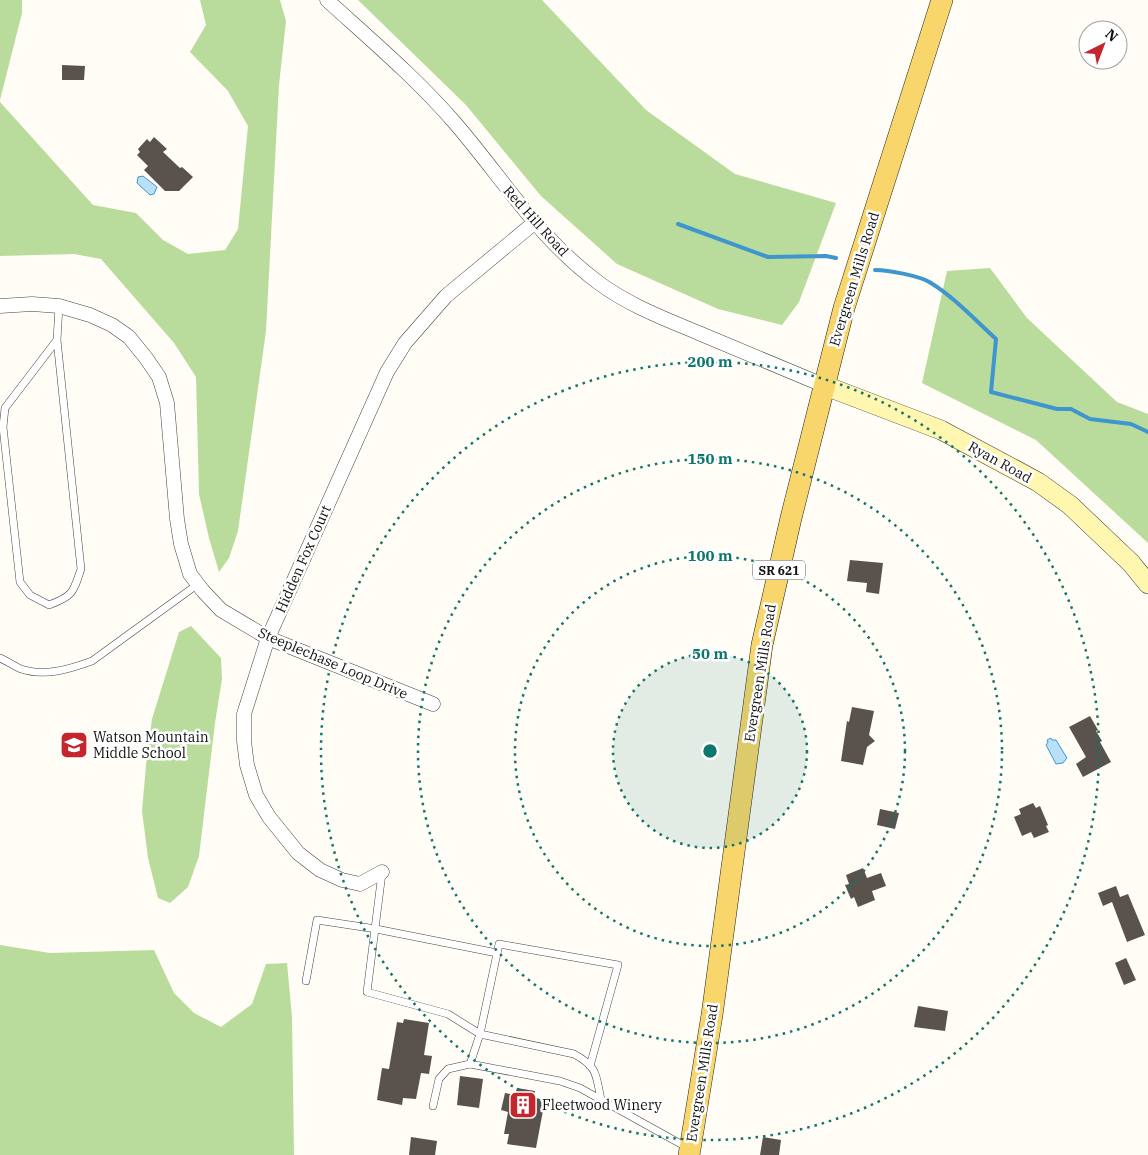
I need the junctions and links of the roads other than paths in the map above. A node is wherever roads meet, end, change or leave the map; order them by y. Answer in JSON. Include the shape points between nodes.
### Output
{"nodes":[{"id":1,"x":327,"y":0,"type":"edge"},
{"id":2,"x":942,"y":0,"type":"edge"},
{"id":3,"x":534,"y":222,"type":"junction"},
{"id":4,"x":0,"y":306,"type":"edge"},
{"id":5,"x":59,"y":306,"type":"junction"},
{"id":6,"x":57,"y":340,"type":"junction"},
{"id":7,"x":824,"y":385,"type":"junction"},
{"id":8,"x":198,"y":584,"type":"junction"},
{"id":9,"x":1148,"y":584,"type":"edge"},
{"id":10,"x":268,"y":638,"type":"junction"},
{"id":11,"x":0,"y":658,"type":"edge"},
{"id":12,"x":433,"y":704,"type":"dead end"},
{"id":13,"x":382,"y":872,"type":"joint"},
{"id":14,"x":376,"y":929,"type":"junction"},
{"id":15,"x":497,"y":953,"type":"junction"},
{"id":16,"x":306,"y":982,"type":"dead end"},
{"id":17,"x":480,"y":1034,"type":"junction"},
{"id":18,"x":470,"y":1064,"type":"junction"},
{"id":19,"x":590,"y":1066,"type":"junction"},
{"id":20,"x":601,"y":1100,"type":"junction"},
{"id":21,"x":432,"y":1106,"type":"dead end"},
{"id":22,"x":689,"y":1152,"type":"edge"}],
"edges":[{"from":1,"to":3,"type":"street","name":"Red Hill Road","via":[[436,102]]},
{"from":2,"to":7,"type":"main road","name":"Evergreen Mills Road","number":"SR 621","via":[[844,308]]},
{"from":3,"to":7,"type":"street","name":"Red Hill Road","via":[[577,266],[628,302]]},
{"from":3,"to":10,"type":"street","name":"Hidden Fox Court","via":[[446,296],[405,343],[387,372]]},
{"from":4,"to":5,"type":"street","name":"Steeplechase Loop Drive"},
{"from":5,"to":6,"type":"lane"},
{"from":5,"to":8,"type":"street","name":"Steeplechase Loop Drive","via":[[90,315],[129,337],[159,377],[167,403],[181,544],[190,574]]},
{"from":6,"to":6,"type":"lane","via":[[5,408],[3,427],[20,582],[30,595],[49,605],[74,590],[81,569]]},
{"from":7,"to":9,"type":"main road","name":"Ryan Road","via":[[941,430],[1038,482],[1070,505],[1131,563]]},
{"from":7,"to":22,"type":"main road","name":"Evergreen Mills Road","number":"SR 621","via":[[762,645],[712,1015]]},
{"from":8,"to":10,"type":"street","name":"Steeplechase Loop Drive","via":[[220,610]]},
{"from":8,"to":11,"type":"lane","via":[[92,661],[51,672],[23,669]]},
{"from":10,"to":12,"type":"street","name":"Steeplechase Loop Drive"},
{"from":10,"to":13,"type":"street","name":"Hidden Fox Court","via":[[244,714],[247,765],[256,795],[282,835],[320,870],[360,884]]},
{"from":13,"to":14,"type":"lane"},
{"from":14,"to":15,"type":"lane"},
{"from":14,"to":16,"type":"lane","via":[[317,920]]},
{"from":14,"to":17,"type":"lane","via":[[367,992],[448,1014]]},
{"from":15,"to":17,"type":"lane"},
{"from":15,"to":19,"type":"lane","via":[[499,944],[618,965]]},
{"from":17,"to":18,"type":"lane"},
{"from":17,"to":19,"type":"lane","via":[[574,1054]]},
{"from":18,"to":20,"type":"lane","via":[[560,1081]]},
{"from":18,"to":21,"type":"lane","via":[[448,1069],[439,1079]]},
{"from":19,"to":20,"type":"lane","via":[[596,1072]]},
{"from":20,"to":22,"type":"lane"}]}
